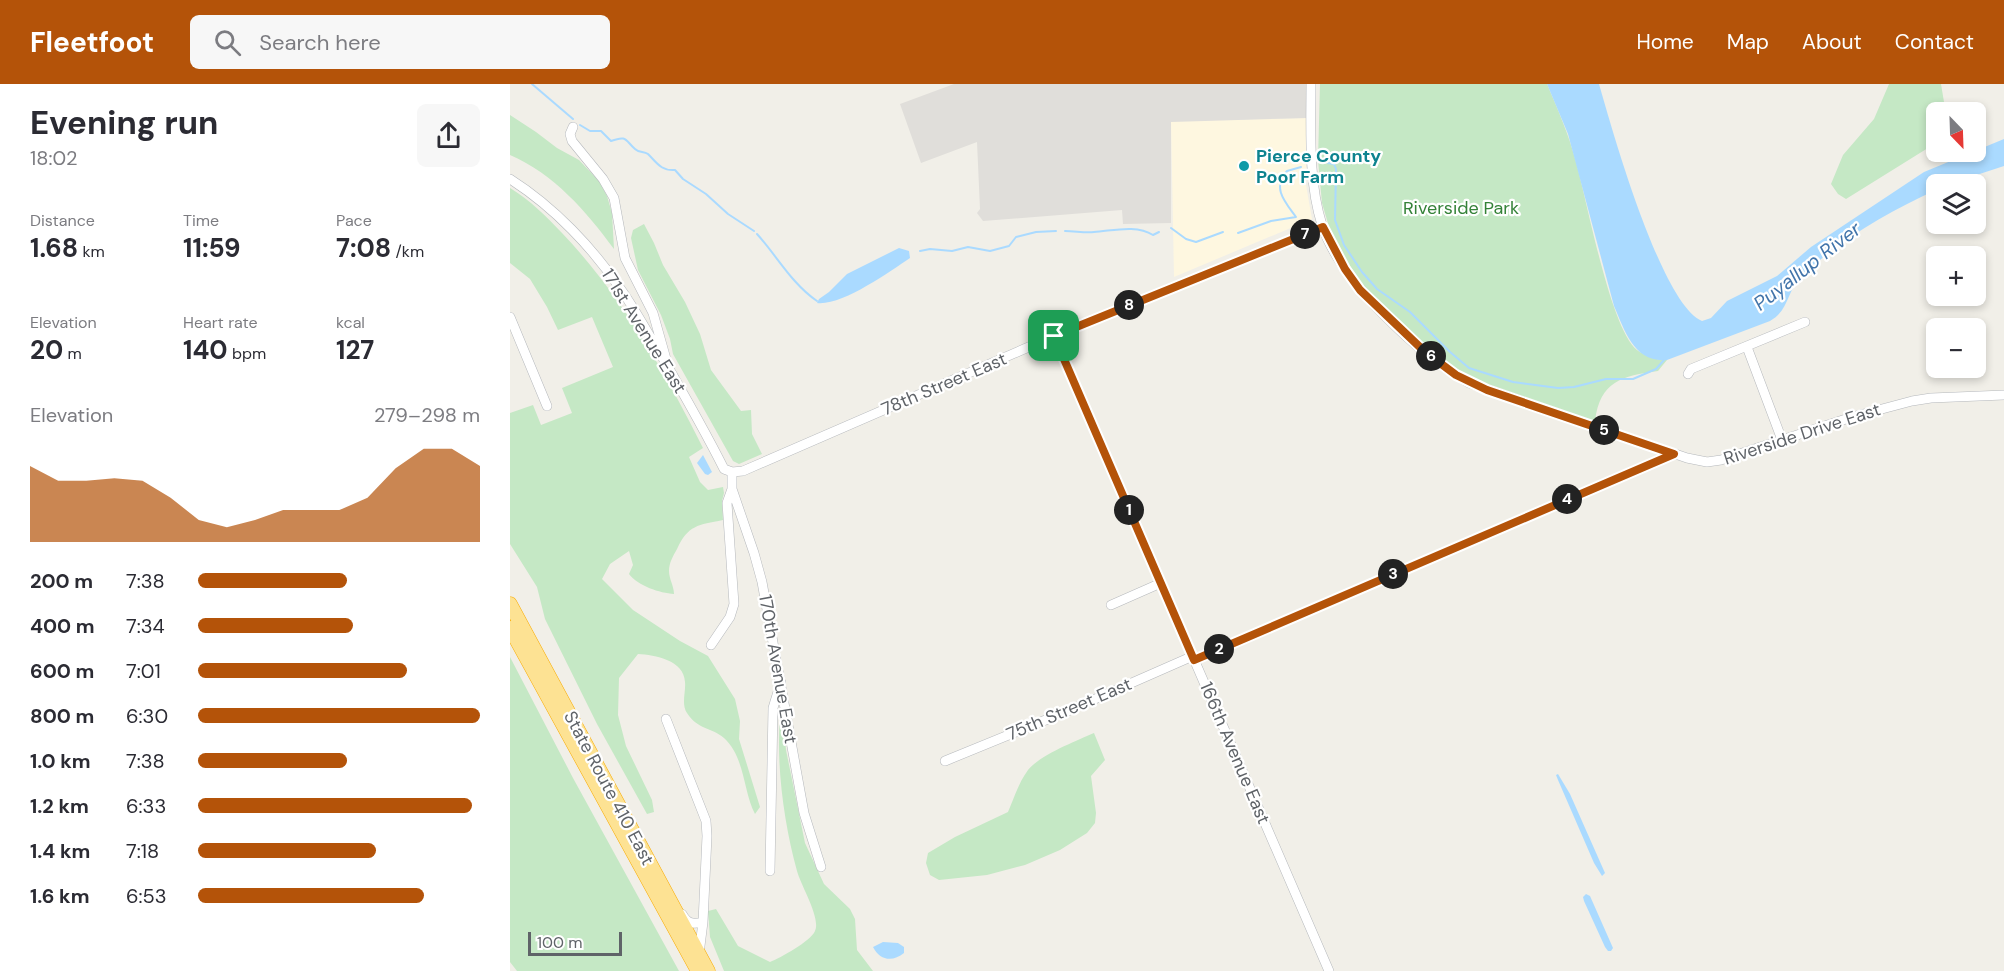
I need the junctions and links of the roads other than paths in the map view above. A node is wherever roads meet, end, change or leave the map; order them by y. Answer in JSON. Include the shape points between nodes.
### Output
{"nodes":[{"id":1,"x":1311,"y":84,"type":"edge"},
{"id":2,"x":573,"y":127,"type":"dead end"},
{"id":3,"x":510,"y":178,"type":"edge"},
{"id":4,"x":1323,"y":227,"type":"junction"},
{"id":5,"x":510,"y":317,"type":"edge"},
{"id":6,"x":1805,"y":322,"type":"dead end"},
{"id":7,"x":1054,"y":336,"type":"junction"},
{"id":8,"x":1747,"y":347,"type":"junction"},
{"id":9,"x":668,"y":367,"type":"junction"},
{"id":10,"x":1688,"y":374,"type":"dead end"},
{"id":11,"x":2004,"y":395,"type":"edge"},
{"id":12,"x":547,"y":406,"type":"dead end"},
{"id":13,"x":1782,"y":440,"type":"junction"},
{"id":14,"x":1674,"y":454,"type":"junction"},
{"id":15,"x":732,"y":472,"type":"junction"},
{"id":16,"x":732,"y":489,"type":"junction"},
{"id":17,"x":1161,"y":583,"type":"junction"},
{"id":18,"x":510,"y":604,"type":"edge"},
{"id":19,"x":1111,"y":605,"type":"dead end"},
{"id":20,"x":510,"y":628,"type":"edge"},
{"id":21,"x":711,"y":645,"type":"dead end"},
{"id":22,"x":1194,"y":658,"type":"junction"},
{"id":23,"x":781,"y":682,"type":"junction"},
{"id":24,"x":666,"y":719,"type":"dead end"},
{"id":25,"x":945,"y":761,"type":"dead end"},
{"id":26,"x":821,"y":867,"type":"dead end"},
{"id":27,"x":770,"y":870,"type":"dead end"},
{"id":28,"x":666,"y":893,"type":"junction"},
{"id":29,"x":703,"y":922,"type":"junction"},
{"id":30,"x":699,"y":954,"type":"junction"},
{"id":31,"x":698,"y":971,"type":"edge"},
{"id":32,"x":708,"y":971,"type":"edge"},
{"id":33,"x":1329,"y":971,"type":"edge"}],
"edges":[{"from":1,"to":4,"type":"street","name":"Riverside Drive East","via":[[1314,178]]},
{"from":2,"to":9,"type":"street","via":[[572,141],[614,198],[625,258],[660,331]]},
{"from":3,"to":9,"type":"street","name":"171st Avenue East","via":[[545,204],[607,269]]},
{"from":4,"to":7,"type":"street","name":"78th Street East"},
{"from":4,"to":14,"type":"street","name":"Riverside Drive East","via":[[1360,290],[1424,351],[1456,375],[1487,390]]},
{"from":5,"to":12,"type":"street"},
{"from":6,"to":8,"type":"street"},
{"from":7,"to":15,"type":"street","name":"78th Street East","via":[[743,471]]},
{"from":7,"to":17,"type":"street","name":"166th Avenue East"},
{"from":8,"to":10,"type":"street","via":[[1691,369]]},
{"from":8,"to":13,"type":"street"},
{"from":9,"to":15,"type":"street","name":"171st Avenue East","via":[[724,469]]},
{"from":11,"to":13,"type":"street","name":"Riverside Drive East","via":[[1912,401]]},
{"from":13,"to":14,"type":"street","name":"Riverside Drive East","via":[[1714,462]]},
{"from":14,"to":22,"type":"street","name":"75th Street East"},
{"from":15,"to":16,"type":"street","name":"170th Avenue East"},
{"from":16,"to":21,"type":"street","via":[[727,503],[734,604]]},
{"from":16,"to":23,"type":"street","name":"170th Avenue East","via":[[758,566]]},
{"from":17,"to":19,"type":"street"},
{"from":17,"to":22,"type":"street","name":"166th Avenue East"},
{"from":18,"to":28,"type":"highway","name":"State Route 410 East"},
{"from":20,"to":31,"type":"highway","name":"State Route 410 East"},
{"from":22,"to":25,"type":"street","name":"75th Street East"},
{"from":22,"to":33,"type":"street","name":"166th Avenue East"},
{"from":23,"to":26,"type":"street","name":"170th Avenue East","via":[[804,813]]},
{"from":23,"to":27,"type":"street","via":[[772,708]]},
{"from":24,"to":29,"type":"street","via":[[706,821]]},
{"from":28,"to":29,"type":"street","via":[[686,920]]},
{"from":28,"to":30,"type":"highway","name":"State Route 410 East"},
{"from":29,"to":30,"type":"street"},
{"from":30,"to":32,"type":"highway","name":"State Route 410 East"}]}
